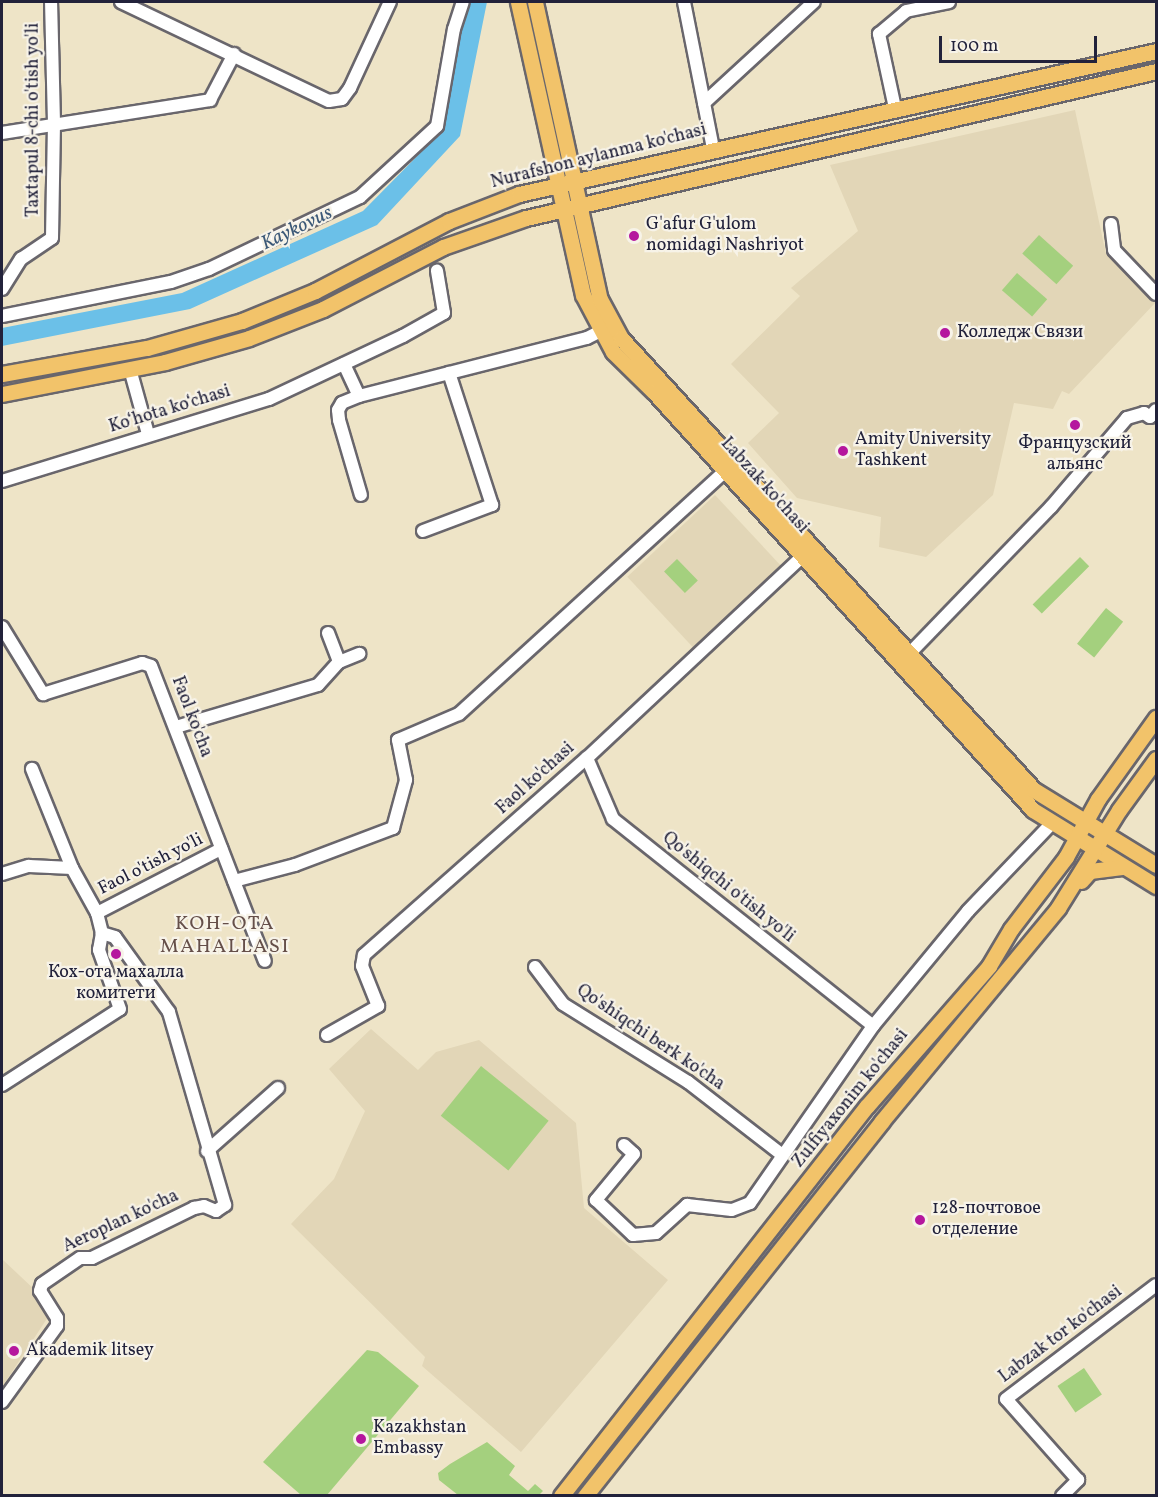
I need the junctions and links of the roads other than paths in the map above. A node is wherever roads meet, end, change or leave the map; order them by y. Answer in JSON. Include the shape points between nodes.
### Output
{"nodes":[{"id":1,"x":51,"y":2,"type":"edge"},
{"id":2,"x":121,"y":2,"type":"edge"},
{"id":3,"x":390,"y":2,"type":"edge"},
{"id":4,"x":463,"y":2,"type":"edge"},
{"id":5,"x":518,"y":2,"type":"edge"},
{"id":6,"x":535,"y":2,"type":"edge"},
{"id":7,"x":684,"y":2,"type":"edge"},
{"id":8,"x":814,"y":2,"type":"edge"},
{"id":9,"x":949,"y":2,"type":"edge"},
{"id":10,"x":1156,"y":51,"type":"edge"},
{"id":11,"x":234,"y":54,"type":"junction"},
{"id":12,"x":1156,"y":71,"type":"edge"},
{"id":13,"x":704,"y":103,"type":"junction"},
{"id":14,"x":895,"y":108,"type":"junction"},
{"id":15,"x":868,"y":114,"type":"junction"},
{"id":16,"x":54,"y":123,"type":"junction"},
{"id":17,"x":2,"y":133,"type":"edge"},
{"id":18,"x":873,"y":137,"type":"junction"},
{"id":19,"x":713,"y":149,"type":"junction"},
{"id":20,"x":564,"y":184,"type":"junction"},
{"id":21,"x":570,"y":208,"type":"junction"},
{"id":22,"x":1111,"y":224,"type":"dead end"},
{"id":23,"x":384,"y":254,"type":"junction"},
{"id":24,"x":394,"y":271,"type":"junction"},
{"id":25,"x":437,"y":272,"type":"dead end"},
{"id":26,"x":2,"y":289,"type":"edge"},
{"id":27,"x":1156,"y":294,"type":"edge"},
{"id":28,"x":2,"y":316,"type":"edge"},
{"id":29,"x":606,"y":329,"type":"junction"},
{"id":30,"x":344,"y":364,"type":"junction"},
{"id":31,"x":130,"y":369,"type":"junction"},
{"id":32,"x":449,"y":373,"type":"junction"},
{"id":33,"x":2,"y":374,"type":"edge"},
{"id":34,"x":2,"y":394,"type":"edge"},
{"id":35,"x":359,"y":396,"type":"junction"},
{"id":36,"x":1156,"y":410,"type":"edge"},
{"id":37,"x":148,"y":434,"type":"junction"},
{"id":38,"x":725,"y":471,"type":"junction"},
{"id":39,"x":2,"y":481,"type":"edge"},
{"id":40,"x":362,"y":495,"type":"dead end"},
{"id":41,"x":423,"y":531,"type":"dead end"},
{"id":42,"x":807,"y":552,"type":"junction"},
{"id":43,"x":2,"y":627,"type":"edge"},
{"id":44,"x":328,"y":633,"type":"dead end"},
{"id":45,"x":359,"y":654,"type":"dead end"},
{"id":46,"x":908,"y":655,"type":"junction"},
{"id":47,"x":339,"y":662,"type":"junction"},
{"id":48,"x":1156,"y":718,"type":"edge"},
{"id":49,"x":176,"y":727,"type":"junction"},
{"id":50,"x":587,"y":758,"type":"junction"},
{"id":51,"x":1156,"y":759,"type":"edge"},
{"id":52,"x":32,"y":769,"type":"dead end"},
{"id":53,"x":1084,"y":823,"type":"junction"},
{"id":54,"x":1051,"y":824,"type":"junction"},
{"id":55,"x":1105,"y":836,"type":"junction"},
{"id":56,"x":1075,"y":838,"type":"junction"},
{"id":57,"x":221,"y":849,"type":"junction"},
{"id":58,"x":1096,"y":850,"type":"junction"},
{"id":59,"x":1156,"y":865,"type":"edge"},
{"id":60,"x":1124,"y":867,"type":"junction"},
{"id":61,"x":72,"y":868,"type":"junction"},
{"id":62,"x":2,"y":874,"type":"edge"},
{"id":63,"x":234,"y":881,"type":"junction"},
{"id":64,"x":1156,"y":886,"type":"edge"},
{"id":65,"x":1068,"y":894,"type":"junction"},
{"id":66,"x":97,"y":913,"type":"junction"},
{"id":67,"x":102,"y":933,"type":"junction"},
{"id":68,"x":265,"y":961,"type":"dead end"},
{"id":69,"x":535,"y":967,"type":"dead end"},
{"id":70,"x":873,"y":1026,"type":"junction"},
{"id":71,"x":327,"y":1035,"type":"dead end"},
{"id":72,"x":2,"y":1085,"type":"edge"},
{"id":73,"x":278,"y":1088,"type":"dead end"},
{"id":74,"x":624,"y":1145,"type":"dead end"},
{"id":75,"x":207,"y":1151,"type":"junction"},
{"id":76,"x":782,"y":1154,"type":"junction"},
{"id":77,"x":1156,"y":1285,"type":"edge"},
{"id":78,"x":2,"y":1402,"type":"edge"},
{"id":79,"x":561,"y":1496,"type":"edge"},
{"id":80,"x":585,"y":1496,"type":"edge"},
{"id":81,"x":1062,"y":1496,"type":"edge"}],
"edges":[{"from":1,"to":16,"type":"street","name":"Taxtapul 8-chi o'tish yo'li"},
{"from":2,"to":11,"type":"street"},
{"from":3,"to":11,"type":"street","via":[[342,99],[329,101]]},
{"from":4,"to":28,"type":"street","via":[[453,29],[437,126],[360,197],[209,269],[171,282]]},
{"from":5,"to":20,"type":"main road","name":"Labzak ko'chasi"},
{"from":6,"to":20,"type":"main road","name":"Labzak ko'chasi"},
{"from":7,"to":13,"type":"street"},
{"from":8,"to":13,"type":"street"},
{"from":9,"to":14,"type":"street","via":[[906,11],[879,34]]},
{"from":10,"to":14,"type":"main road","name":"Nurafshon aylanma ko'chasi"},
{"from":11,"to":16,"type":"street","via":[[210,100]]},
{"from":12,"to":18,"type":"main road"},
{"from":13,"to":19,"type":"street"},
{"from":14,"to":15,"type":"main road","name":"Nurafshon aylanma ko'chasi"},
{"from":15,"to":18,"type":"main road","via":[[862,127]]},
{"from":15,"to":19,"type":"main road","name":"Nurafshon aylanma ko'chasi"},
{"from":16,"to":17,"type":"street"},
{"from":16,"to":26,"type":"street","name":"Taxtapul 8-chi o'tish yo'li","via":[[52,238],[21,259]]},
{"from":18,"to":21,"type":"main road"},
{"from":19,"to":20,"type":"main road","name":"Nurafshon aylanma ko'chasi"},
{"from":20,"to":21,"type":"main road","name":"Labzak ko'chasi"},
{"from":20,"to":23,"type":"main road","name":"Nurafshon aylanma ko'chasi","via":[[483,206]]},
{"from":21,"to":24,"type":"main road","via":[[470,236]]},
{"from":21,"to":29,"type":"main road","name":"Labzak ko'chasi","via":[[583,295]]},
{"from":22,"to":27,"type":"street","via":[[1115,252]]},
{"from":23,"to":24,"type":"main road","via":[[394,260]]},
{"from":23,"to":33,"type":"main road","name":"Nurafshon aylanma ko'chasi","via":[[291,301],[218,329],[132,351]]},
{"from":24,"to":31,"type":"main road","via":[[335,303],[273,329],[199,354]]},
{"from":25,"to":30,"type":"street","name":"Koʻhota koʻchasi","via":[[444,313]]},
{"from":29,"to":32,"type":"street"},
{"from":29,"to":38,"type":"main road","name":"Labzak ko'chasi","via":[[617,357]]},
{"from":29,"to":42,"type":"main road","name":"Labzak ko'chasi"},
{"from":30,"to":35,"type":"street"},
{"from":30,"to":37,"type":"street","name":"Koʻhota koʻchasi","via":[[269,399]]},
{"from":31,"to":34,"type":"main road"},
{"from":31,"to":37,"type":"street"},
{"from":32,"to":35,"type":"street"},
{"from":32,"to":41,"type":"street","via":[[492,506]]},
{"from":35,"to":40,"type":"street","via":[[342,403],[338,410]]},
{"from":36,"to":46,"type":"street","via":[[1150,417],[1144,413],[1127,418],[1051,507]]},
{"from":37,"to":39,"type":"street","name":"Koʻhota koʻchasi"},
{"from":38,"to":42,"type":"main road","name":"Labzak ko'chasi"},
{"from":38,"to":63,"type":"street","via":[[459,714],[398,740],[406,780],[393,828],[295,865]]},
{"from":42,"to":46,"type":"main road","name":"Labzak ko'chasi"},
{"from":42,"to":50,"type":"street","name":"Faol ko'chasi"},
{"from":42,"to":54,"type":"main road","name":"Labzak ko'chasi","via":[[1033,810]]},
{"from":43,"to":49,"type":"street","name":"Faol ko'cha","via":[[43,694],[148,664]]},
{"from":44,"to":47,"type":"street"},
{"from":45,"to":47,"type":"street"},
{"from":46,"to":53,"type":"main road","name":"Labzak ko'chasi","via":[[1034,790]]},
{"from":47,"to":49,"type":"street","via":[[318,685]]},
{"from":48,"to":53,"type":"main road","name":"Zulfiyaxonim ko'chasi"},
{"from":49,"to":57,"type":"street","name":"Faol ko'cha"},
{"from":50,"to":70,"type":"street","name":"Qo'shiqchi o'tish yo'li","via":[[613,819]]},
{"from":50,"to":71,"type":"street","name":"Faol ko'chasi","via":[[364,955],[362,966],[378,1006]]},
{"from":51,"to":55,"type":"main road"},
{"from":52,"to":61,"type":"street"},
{"from":53,"to":55,"type":"main road","name":"Labzak ko'chasi"},
{"from":53,"to":56,"type":"main road","name":"Zulfiyaxonim ko'chasi"},
{"from":54,"to":56,"type":"main road","name":"Labzak ko'chasi"},
{"from":54,"to":70,"type":"street","via":[[968,911]]},
{"from":55,"to":58,"type":"main road"},
{"from":55,"to":59,"type":"main road","name":"Labzak ko'chasi"},
{"from":56,"to":58,"type":"main road","name":"Labzak ko'chasi"},
{"from":56,"to":79,"type":"main road","name":"Zulfiyaxonim ko'chasi","via":[[989,966],[867,1106]]},
{"from":57,"to":63,"type":"street","name":"Faol ko'cha"},
{"from":57,"to":66,"type":"street","name":"Faol o'tish yo'li"},
{"from":58,"to":60,"type":"main road","name":"Labzak ko'chasi"},
{"from":58,"to":65,"type":"main road"},
{"from":60,"to":64,"type":"main road","name":"Labzak ko'chasi"},
{"from":60,"to":65,"type":"main road","via":[[1090,871]]},
{"from":61,"to":62,"type":"street","via":[[29,866]]},
{"from":61,"to":66,"type":"street"},
{"from":63,"to":68,"type":"street","name":"Faol ko'cha"},
{"from":65,"to":80,"type":"main road"},
{"from":66,"to":67,"type":"street"},
{"from":67,"to":72,"type":"street","via":[[99,950],[120,1009]]},
{"from":67,"to":75,"type":"street","via":[[115,937],[169,1012]]},
{"from":69,"to":76,"type":"street","name":"Qo'shiqchi berk ko'cha","via":[[564,1004],[688,1082]]},
{"from":70,"to":76,"type":"street"},
{"from":73,"to":75,"type":"street"},
{"from":74,"to":76,"type":"street","via":[[634,1154],[596,1200],[633,1235],[656,1233],[687,1204],[721,1210],[743,1207],[757,1195]]},
{"from":75,"to":78,"type":"street","name":"Aeroplan ko'cha","via":[[225,1200],[224,1208],[194,1208],[92,1258],[80,1258],[42,1284],[40,1290],[57,1318],[57,1326]]},
{"from":77,"to":81,"type":"street","name":"Labzak tor ko'chasi","via":[[1006,1399],[1078,1480]]}]}
